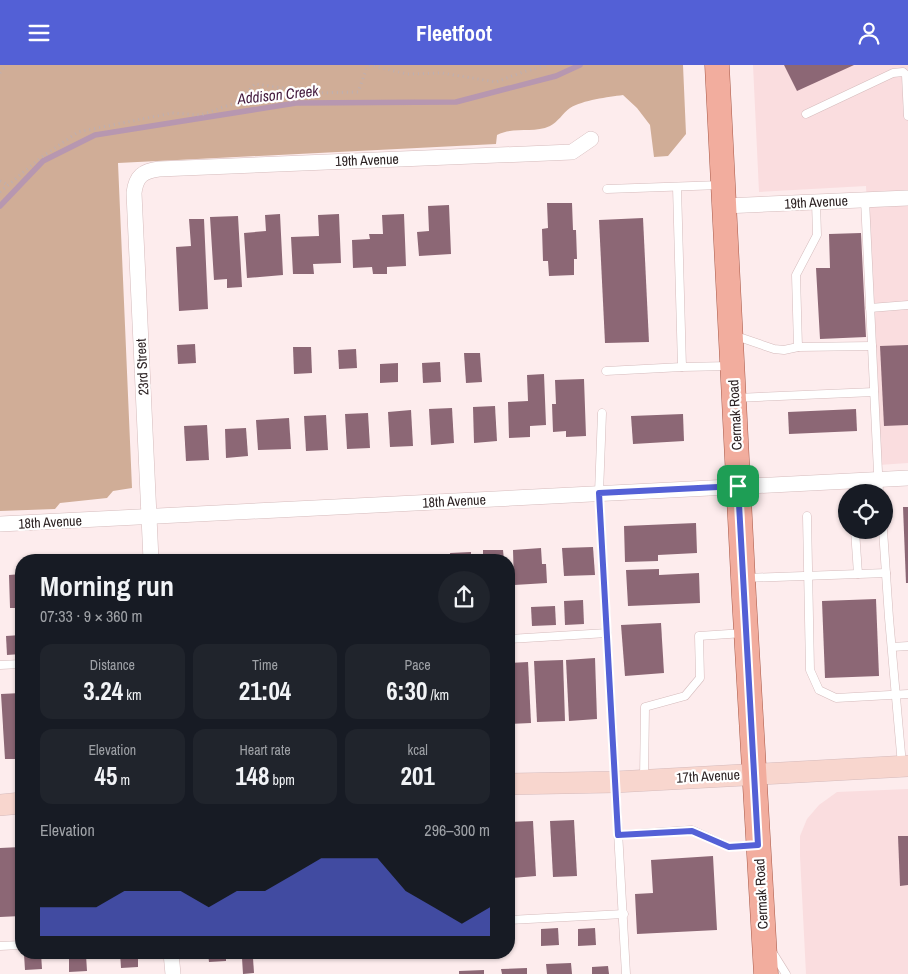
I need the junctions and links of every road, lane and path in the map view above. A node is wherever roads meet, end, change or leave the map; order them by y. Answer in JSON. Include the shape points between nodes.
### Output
{"nodes":[{"id":1,"x":5,"y":65,"type":"edge"},
{"id":2,"x":368,"y":65,"type":"edge"},
{"id":3,"x":548,"y":65,"type":"edge"},
{"id":4,"x":717,"y":65,"type":"edge"},
{"id":5,"x":0,"y":73,"type":"edge"},
{"id":6,"x":806,"y":114,"type":"dead end"},
{"id":7,"x":908,"y":117,"type":"edge"},
{"id":8,"x":591,"y":139,"type":"dead end"},
{"id":9,"x":140,"y":175,"type":"joint"},
{"id":10,"x":0,"y":181,"type":"edge"},
{"id":11,"x":8,"y":185,"type":"junction"},
{"id":12,"x":677,"y":187,"type":"junction"},
{"id":13,"x":607,"y":189,"type":"dead end"},
{"id":14,"x":0,"y":192,"type":"edge"},
{"id":15,"x":724,"y":196,"type":"junction"},
{"id":16,"x":908,"y":198,"type":"edge"},
{"id":17,"x":865,"y":200,"type":"junction"},
{"id":18,"x":816,"y":202,"type":"junction"},
{"id":19,"x":908,"y":305,"type":"edge"},
{"id":20,"x":870,"y":308,"type":"junction"},
{"id":21,"x":730,"y":334,"type":"junction"},
{"id":22,"x":872,"y":346,"type":"junction"},
{"id":23,"x":798,"y":347,"type":"junction"},
{"id":24,"x":732,"y":366,"type":"junction"},
{"id":25,"x":682,"y":367,"type":"junction"},
{"id":26,"x":606,"y":371,"type":"dead end"},
{"id":27,"x":874,"y":392,"type":"junction"},
{"id":28,"x":734,"y":398,"type":"junction"},
{"id":29,"x":602,"y":413,"type":"dead end"},
{"id":30,"x":908,"y":478,"type":"edge"},
{"id":31,"x":879,"y":484,"type":"edge"},
{"id":32,"x":886,"y":484,"type":"edge"},
{"id":33,"x":738,"y":486,"type":"junction"},
{"id":34,"x":838,"y":486,"type":"edge"},
{"id":35,"x":599,"y":493,"type":"junction"},
{"id":36,"x":807,"y":516,"type":"dead end"},
{"id":37,"x":149,"y":517,"type":"junction"},
{"id":38,"x":0,"y":525,"type":"edge"},
{"id":39,"x":856,"y":539,"type":"edge"},
{"id":40,"x":884,"y":539,"type":"edge"},
{"id":41,"x":151,"y":554,"type":"edge"},
{"id":42,"x":886,"y":573,"type":"junction"},
{"id":43,"x":858,"y":574,"type":"junction"},
{"id":44,"x":808,"y":576,"type":"junction"},
{"id":45,"x":743,"y":578,"type":"junction"},
{"id":46,"x":607,"y":633,"type":"junction"},
{"id":47,"x":746,"y":633,"type":"junction"},
{"id":48,"x":515,"y":639,"type":"edge"},
{"id":49,"x":892,"y":647,"type":"junction"},
{"id":50,"x":908,"y":647,"type":"edge"},
{"id":51,"x":15,"y":664,"type":"edge"},
{"id":52,"x":0,"y":665,"type":"edge"},
{"id":53,"x":908,"y":694,"type":"edge"},
{"id":54,"x":897,"y":695,"type":"junction"},
{"id":55,"x":905,"y":767,"type":"edge"},
{"id":56,"x":754,"y":774,"type":"junction"},
{"id":57,"x":644,"y":780,"type":"junction"},
{"id":58,"x":615,"y":782,"type":"junction"},
{"id":59,"x":515,"y":784,"type":"edge"},
{"id":60,"x":15,"y":804,"type":"edge"},
{"id":61,"x":0,"y":805,"type":"edge"},
{"id":62,"x":618,"y":835,"type":"junction"},
{"id":63,"x":758,"y":845,"type":"junction"},
{"id":64,"x":624,"y":914,"type":"junction"},
{"id":65,"x":515,"y":920,"type":"edge"},
{"id":66,"x":764,"y":939,"type":"junction"},
{"id":67,"x":15,"y":945,"type":"edge"},
{"id":68,"x":0,"y":946,"type":"edge"},
{"id":69,"x":172,"y":959,"type":"edge"},
{"id":70,"x":173,"y":974,"type":"edge"},
{"id":71,"x":626,"y":974,"type":"edge"},
{"id":72,"x":766,"y":974,"type":"edge"},
{"id":73,"x":786,"y":974,"type":"edge"}],
"edges":[{"from":1,"to":5,"type":"path"},
{"from":2,"to":3,"type":"path","via":[[407,74],[442,73],[496,82]]},
{"from":2,"to":11,"type":"path","via":[[358,92],[316,93],[254,84],[238,102],[201,115],[172,113],[78,132]]},
{"from":4,"to":15,"type":"main road","name":"Cermak Road"},
{"from":6,"to":7,"type":"lane","via":[[893,73],[902,72],[906,75]]},
{"from":8,"to":9,"type":"street","name":"19th Avenue","via":[[572,152],[159,169]]},
{"from":9,"to":37,"type":"street","name":"23rd Street","via":[[134,193]]},
{"from":10,"to":11,"type":"path"},
{"from":11,"to":14,"type":"path"},
{"from":12,"to":13,"type":"lane"},
{"from":12,"to":15,"type":"lane"},
{"from":12,"to":25,"type":"lane"},
{"from":15,"to":18,"type":"street","name":"19th Avenue"},
{"from":15,"to":21,"type":"main road","name":"Cermak Road"},
{"from":16,"to":17,"type":"street","name":"19th Avenue"},
{"from":17,"to":18,"type":"street","name":"19th Avenue"},
{"from":17,"to":20,"type":"lane"},
{"from":18,"to":23,"type":"lane","via":[[817,235],[796,275]]},
{"from":19,"to":20,"type":"lane"},
{"from":20,"to":22,"type":"lane"},
{"from":21,"to":23,"type":"lane","via":[[774,349]]},
{"from":21,"to":24,"type":"main road","name":"Cermak Road"},
{"from":22,"to":23,"type":"lane"},
{"from":22,"to":27,"type":"lane"},
{"from":24,"to":25,"type":"lane"},
{"from":24,"to":28,"type":"main road","name":"Cermak Road"},
{"from":25,"to":26,"type":"lane"},
{"from":27,"to":28,"type":"lane"},
{"from":27,"to":31,"type":"lane"},
{"from":28,"to":33,"type":"main road","name":"Cermak Road"},
{"from":29,"to":35,"type":"lane"},
{"from":30,"to":32,"type":"street","name":"18th Avenue"},
{"from":33,"to":34,"type":"street","name":"18th Avenue"},
{"from":33,"to":35,"type":"street","name":"18th Avenue"},
{"from":33,"to":45,"type":"main road","name":"Cermak Road"},
{"from":35,"to":37,"type":"street","name":"18th Avenue"},
{"from":35,"to":46,"type":"lane"},
{"from":36,"to":44,"type":"lane"},
{"from":37,"to":38,"type":"street","name":"18th Avenue"},
{"from":37,"to":41,"type":"street","name":"23rd Street"},
{"from":39,"to":43,"type":"lane"},
{"from":40,"to":42,"type":"lane"},
{"from":42,"to":43,"type":"lane"},
{"from":42,"to":49,"type":"lane"},
{"from":43,"to":44,"type":"lane"},
{"from":44,"to":45,"type":"lane"},
{"from":44,"to":54,"type":"lane","via":[[810,670],[819,689],[836,698]]},
{"from":45,"to":47,"type":"main road","name":"Cermak Road"},
{"from":46,"to":48,"type":"lane"},
{"from":46,"to":58,"type":"lane"},
{"from":47,"to":56,"type":"main road","name":"Cermak Road"},
{"from":47,"to":57,"type":"lane","via":[[699,636],[700,677],[685,696],[646,707]]},
{"from":49,"to":50,"type":"lane"},
{"from":49,"to":54,"type":"lane"},
{"from":51,"to":52,"type":"lane"},
{"from":53,"to":54,"type":"lane"},
{"from":54,"to":55,"type":"lane"},
{"from":55,"to":56,"type":"street","name":"17th Avenue"},
{"from":56,"to":57,"type":"street","name":"17th Avenue"},
{"from":56,"to":63,"type":"main road","name":"Cermak Road"},
{"from":57,"to":58,"type":"street","name":"17th Avenue"},
{"from":58,"to":59,"type":"street","name":"17th Avenue"},
{"from":58,"to":62,"type":"lane"},
{"from":60,"to":61,"type":"street"},
{"from":62,"to":63,"type":"lane","via":[[692,831],[729,847]]},
{"from":62,"to":64,"type":"lane"},
{"from":63,"to":66,"type":"main road","name":"Cermak Road"},
{"from":64,"to":65,"type":"lane"},
{"from":64,"to":71,"type":"lane"},
{"from":66,"to":72,"type":"main road","name":"Cermak Road"},
{"from":66,"to":73,"type":"lane"},
{"from":67,"to":68,"type":"lane"},
{"from":69,"to":70,"type":"street"}]}
